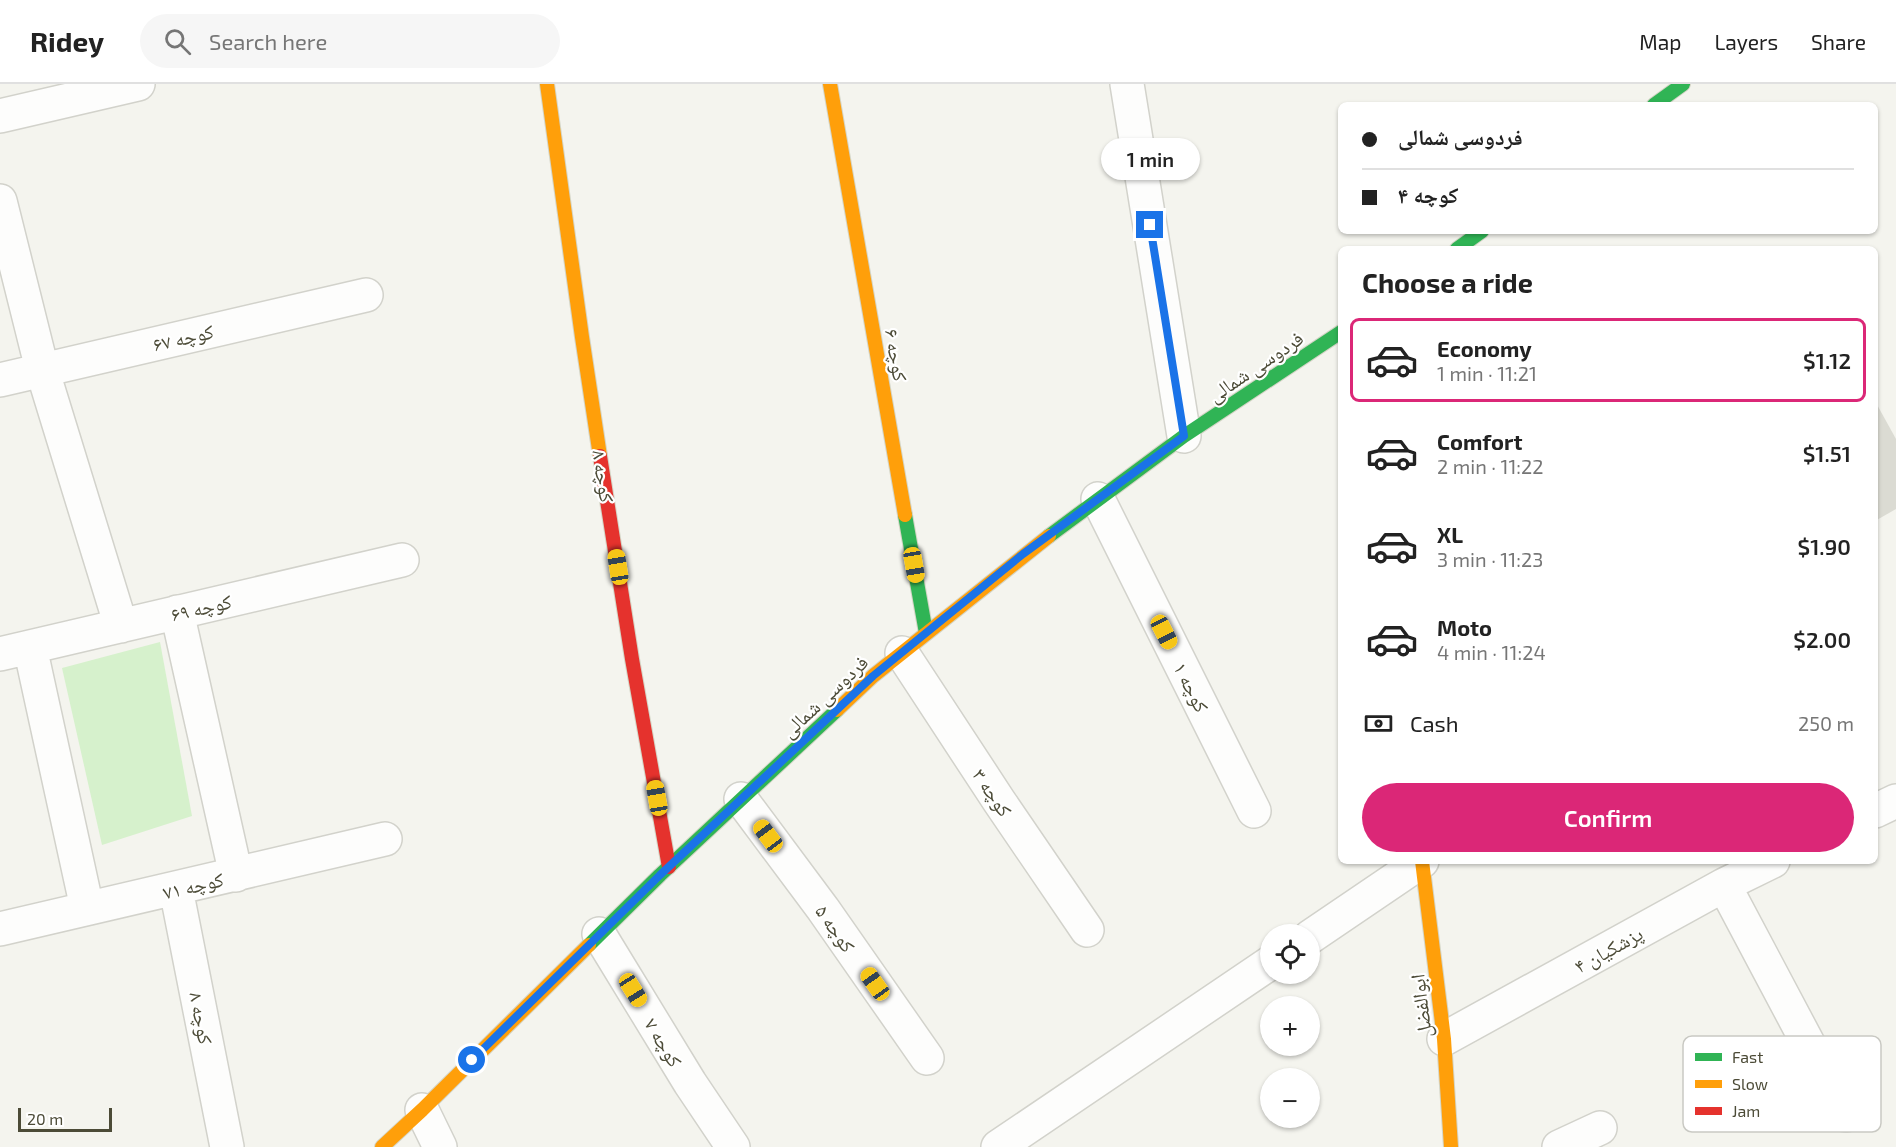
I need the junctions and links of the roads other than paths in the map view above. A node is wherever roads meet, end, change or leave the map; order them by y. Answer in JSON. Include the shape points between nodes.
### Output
{"nodes":[{"id":1,"x":138,"y":84,"type":"edge"},
{"id":2,"x":547,"y":84,"type":"edge"},
{"id":3,"x":830,"y":84,"type":"edge"},
{"id":4,"x":1127,"y":84,"type":"edge"},
{"id":5,"x":1683,"y":84,"type":"edge"},
{"id":6,"x":1658,"y":102,"type":"edge"},
{"id":7,"x":0,"y":116,"type":"edge"},
{"id":8,"x":0,"y":201,"type":"edge"},
{"id":9,"x":1478,"y":234,"type":"edge"},
{"id":10,"x":1461,"y":246,"type":"edge"},
{"id":11,"x":366,"y":295,"type":"dead end"},
{"id":12,"x":1338,"y":334,"type":"edge"},
{"id":13,"x":42,"y":369,"type":"junction"},
{"id":14,"x":0,"y":380,"type":"edge"},
{"id":15,"x":1184,"y":436,"type":"junction"},
{"id":16,"x":1098,"y":499,"type":"junction"},
{"id":17,"x":402,"y":560,"type":"dead end"},
{"id":18,"x":177,"y":612,"type":"junction"},
{"id":19,"x":121,"y":626,"type":"junction"},
{"id":20,"x":914,"y":643,"type":"junction"},
{"id":21,"x":15,"y":650,"type":"edge"},
{"id":22,"x":741,"y":799,"type":"junction"},
{"id":23,"x":1896,"y":801,"type":"edge"},
{"id":24,"x":1878,"y":810,"type":"edge"},
{"id":25,"x":1254,"y":811,"type":"dead end"},
{"id":26,"x":385,"y":839,"type":"dead end"},
{"id":27,"x":1418,"y":864,"type":"edge"},
{"id":28,"x":1422,"y":864,"type":"edge"},
{"id":29,"x":1767,"y":864,"type":"edge"},
{"id":30,"x":669,"y":867,"type":"junction"},
{"id":31,"x":236,"y":875,"type":"junction"},
{"id":32,"x":1724,"y":885,"type":"junction"},
{"id":33,"x":176,"y":889,"type":"junction"},
{"id":34,"x":87,"y":908,"type":"junction"},
{"id":35,"x":0,"y":929,"type":"edge"},
{"id":36,"x":1087,"y":930,"type":"dead end"},
{"id":37,"x":1320,"y":930,"type":"edge"},
{"id":38,"x":599,"y":934,"type":"junction"},
{"id":39,"x":1260,"y":970,"type":"edge"},
{"id":40,"x":1804,"y":1036,"type":"edge"},
{"id":41,"x":1444,"y":1039,"type":"junction"},
{"id":42,"x":927,"y":1058,"type":"dead end"},
{"id":43,"x":422,"y":1110,"type":"junction"},
{"id":44,"x":1600,"y":1128,"type":"dead end"},
{"id":45,"x":226,"y":1147,"type":"edge"},
{"id":46,"x":382,"y":1147,"type":"edge"},
{"id":47,"x":440,"y":1147,"type":"edge"},
{"id":48,"x":733,"y":1147,"type":"edge"},
{"id":49,"x":998,"y":1147,"type":"edge"},
{"id":50,"x":1451,"y":1147,"type":"edge"},
{"id":51,"x":1559,"y":1147,"type":"edge"}],
"edges":[{"from":1,"to":7,"type":"street"},
{"from":2,"to":30,"type":"street","name":"کوچه ۸","via":[[632,659]]},
{"from":3,"to":20,"type":"street","name":"کوچه ۶"},
{"from":4,"to":15,"type":"street"},
{"from":5,"to":6,"type":"street"},
{"from":8,"to":13,"type":"street"},
{"from":9,"to":10,"type":"street"},
{"from":11,"to":13,"type":"street","name":"کوچه ۶۷"},
{"from":12,"to":15,"type":"street","name":"فردوسی شمالی"},
{"from":13,"to":14,"type":"street","name":"کوچه ۶۷"},
{"from":13,"to":19,"type":"street"},
{"from":15,"to":16,"type":"street","name":"فردوسی شمالی"},
{"from":16,"to":20,"type":"street","name":"فردوسی شمالی"},
{"from":16,"to":25,"type":"street","name":"کوچه ۱"},
{"from":17,"to":18,"type":"street","name":"کوچه ۶۹"},
{"from":18,"to":19,"type":"street","name":"کوچه ۶۹"},
{"from":18,"to":31,"type":"street"},
{"from":19,"to":21,"type":"street","name":"کوچه ۶۹"},
{"from":20,"to":22,"type":"street","name":"فردوسی شمالی"},
{"from":20,"to":36,"type":"street","name":"کوچه ۳","via":[[999,801]]},
{"from":21,"to":34,"type":"street"},
{"from":22,"to":30,"type":"street","name":"فردوسی شمالی"},
{"from":22,"to":42,"type":"street","name":"کوچه ۵"},
{"from":23,"to":24,"type":"street"},
{"from":26,"to":31,"type":"street","name":"کوچه ۷۱"},
{"from":27,"to":37,"type":"street"},
{"from":28,"to":41,"type":"street","name":"ابوالفضل"},
{"from":29,"to":32,"type":"street","name":"پزشکیان ۴"},
{"from":30,"to":38,"type":"street","name":"فردوسی شمالی"},
{"from":31,"to":33,"type":"street","name":"کوچه ۷۱"},
{"from":32,"to":40,"type":"street"},
{"from":32,"to":41,"type":"street","name":"پزشکیان ۴"},
{"from":33,"to":34,"type":"street","name":"کوچه ۷۱"},
{"from":33,"to":45,"type":"street","name":"کوچه ۸"},
{"from":34,"to":35,"type":"street","name":"کوچه ۷۱"},
{"from":38,"to":43,"type":"street","name":"فردوسی شمالی"},
{"from":38,"to":48,"type":"street","name":"کوچه ۷"},
{"from":39,"to":49,"type":"street"},
{"from":41,"to":50,"type":"street","name":"ابوالفضل"},
{"from":43,"to":46,"type":"street","name":"فردوسی شمالی"},
{"from":43,"to":47,"type":"street"},
{"from":44,"to":51,"type":"street"}]}
